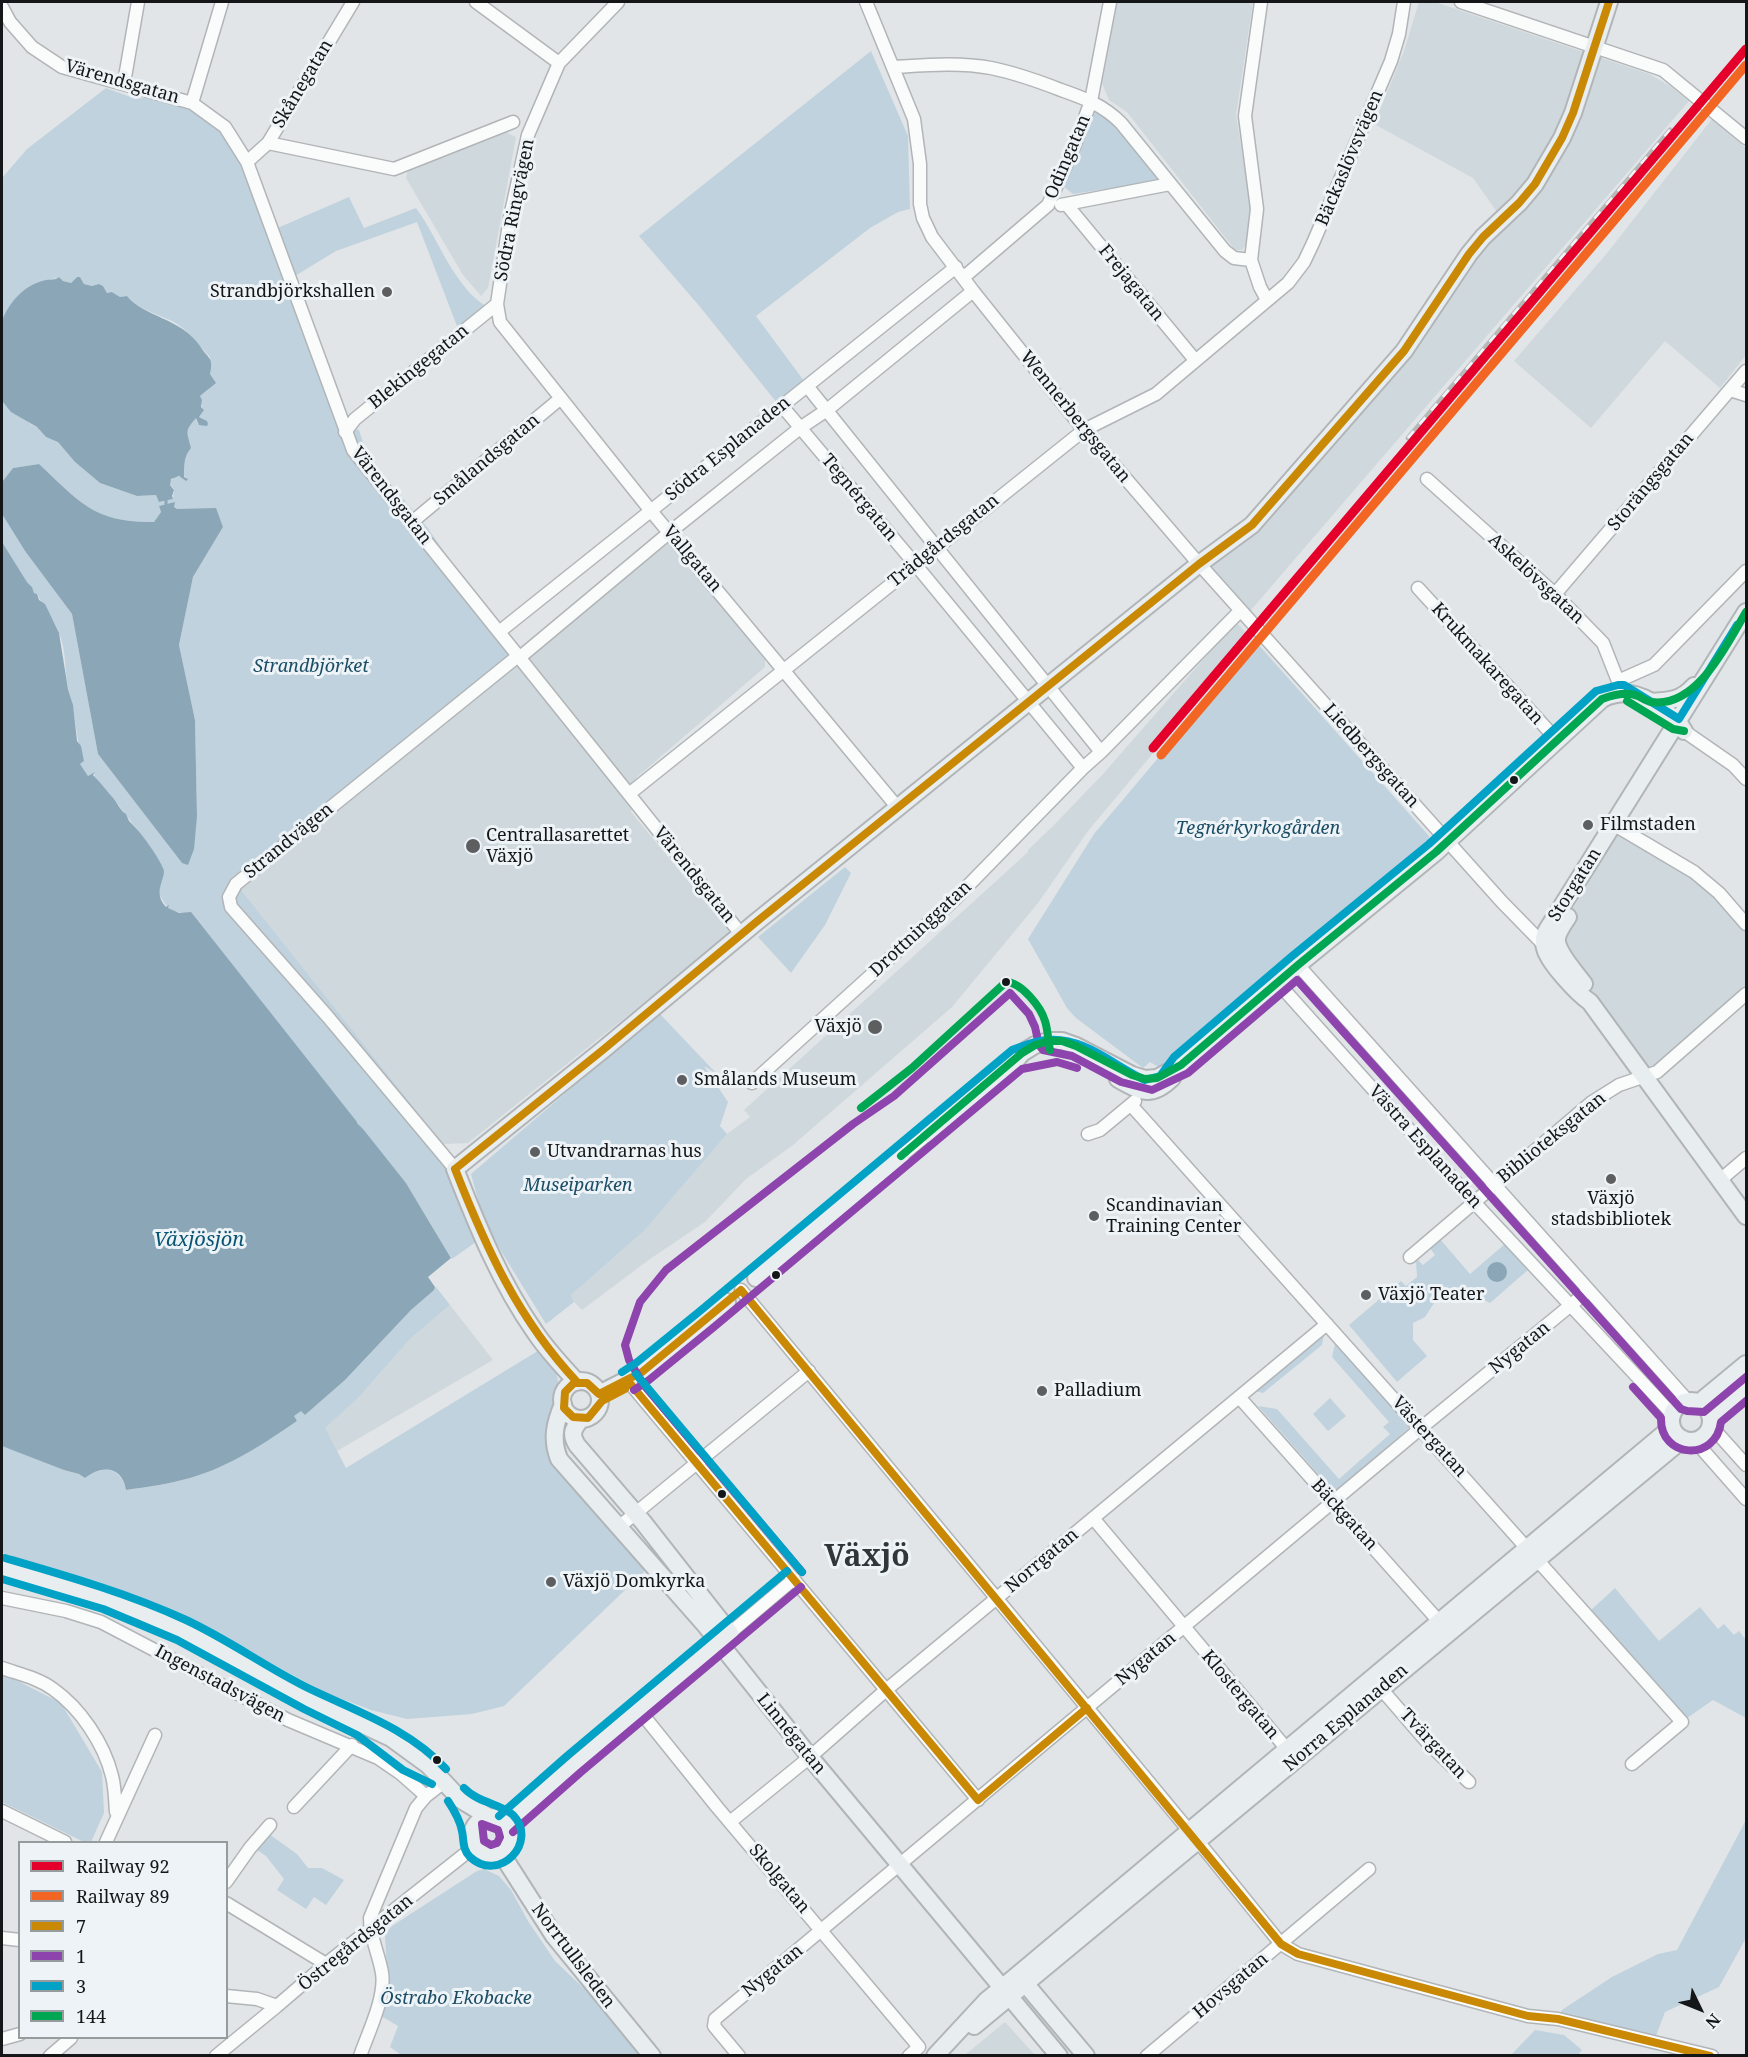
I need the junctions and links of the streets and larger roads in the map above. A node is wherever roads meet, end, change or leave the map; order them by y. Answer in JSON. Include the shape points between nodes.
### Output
{"nodes":[{"id":1,"x":138,"y":2,"type":"edge"},
{"id":2,"x":222,"y":2,"type":"edge"},
{"id":3,"x":353,"y":2,"type":"edge"},
{"id":4,"x":476,"y":2,"type":"edge"},
{"id":5,"x":618,"y":2,"type":"edge"},
{"id":6,"x":866,"y":2,"type":"edge"},
{"id":7,"x":1110,"y":2,"type":"edge"},
{"id":8,"x":1261,"y":2,"type":"edge"},
{"id":9,"x":1404,"y":2,"type":"edge"},
{"id":10,"x":1461,"y":2,"type":"edge"},
{"id":11,"x":1609,"y":2,"type":"edge"},
{"id":12,"x":489,"y":5,"type":"edge"},
{"id":13,"x":2,"y":8,"type":"edge"},
{"id":14,"x":1595,"y":46,"type":"junction"},
{"id":15,"x":559,"y":63,"type":"junction"},
{"id":16,"x":894,"y":67,"type":"junction"},
{"id":17,"x":124,"y":83,"type":"junction"},
{"id":18,"x":1091,"y":100,"type":"junction"},
{"id":19,"x":192,"y":103,"type":"junction"},
{"id":20,"x":513,"y":122,"type":"dead end"},
{"id":21,"x":1746,"y":138,"type":"edge"},
{"id":22,"x":268,"y":143,"type":"junction"},
{"id":23,"x":247,"y":162,"type":"junction"},
{"id":24,"x":1170,"y":184,"type":"junction"},
{"id":25,"x":1048,"y":205,"type":"junction"},
{"id":26,"x":1067,"y":205,"type":"junction"},
{"id":27,"x":1251,"y":260,"type":"junction"},
{"id":28,"x":960,"y":272,"type":"junction"},
{"id":29,"x":973,"y":291,"type":"junction"},
{"id":30,"x":1268,"y":300,"type":"junction"},
{"id":31,"x":497,"y":304,"type":"junction"},
{"id":32,"x":1195,"y":360,"type":"junction"},
{"id":33,"x":1746,"y":370,"type":"edge"},
{"id":34,"x":807,"y":386,"type":"junction"},
{"id":35,"x":1730,"y":390,"type":"junction"},
{"id":36,"x":1746,"y":394,"type":"edge"},
{"id":37,"x":561,"y":398,"type":"junction"},
{"id":38,"x":782,"y":406,"type":"junction"},
{"id":39,"x":827,"y":410,"type":"junction"},
{"id":40,"x":800,"y":429,"type":"junction"},
{"id":41,"x":1084,"y":430,"type":"junction"},
{"id":42,"x":345,"y":432,"type":"junction"},
{"id":43,"x":1427,"y":479,"type":"dead end"},
{"id":44,"x":651,"y":510,"type":"junction"},
{"id":45,"x":412,"y":522,"type":"junction"},
{"id":46,"x":670,"y":532,"type":"junction"},
{"id":47,"x":937,"y":546,"type":"junction"},
{"id":48,"x":915,"y":564,"type":"junction"},
{"id":49,"x":1199,"y":564,"type":"junction"},
{"id":50,"x":1746,"y":571,"type":"edge"},
{"id":51,"x":1418,"y":588,"type":"dead end"},
{"id":52,"x":1555,"y":594,"type":"junction"},
{"id":53,"x":1240,"y":611,"type":"junction"},
{"id":54,"x":1746,"y":612,"type":"edge"},
{"id":55,"x":1746,"y":630,"type":"edge"},
{"id":56,"x":499,"y":632,"type":"junction"},
{"id":57,"x":518,"y":657,"type":"junction"},
{"id":58,"x":783,"y":670,"type":"junction"},
{"id":59,"x":1710,"y":671,"type":"junction"},
{"id":60,"x":1049,"y":685,"type":"junction"},
{"id":61,"x":1619,"y":688,"type":"junction"},
{"id":62,"x":1029,"y":701,"type":"junction"},
{"id":63,"x":1649,"y":702,"type":"junction"},
{"id":64,"x":1678,"y":727,"type":"junction"},
{"id":65,"x":1557,"y":740,"type":"junction"},
{"id":66,"x":1101,"y":752,"type":"junction"},
{"id":67,"x":1083,"y":768,"type":"junction"},
{"id":68,"x":1746,"y":777,"type":"edge"},
{"id":69,"x":629,"y":794,"type":"junction"},
{"id":70,"x":898,"y":808,"type":"junction"},
{"id":71,"x":1617,"y":827,"type":"junction"},
{"id":72,"x":1448,"y":842,"type":"junction"},
{"id":73,"x":1746,"y":924,"type":"edge"},
{"id":74,"x":741,"y":934,"type":"junction"},
{"id":75,"x":1551,"y":945,"type":"junction"},
{"id":76,"x":1298,"y":965,"type":"junction"},
{"id":77,"x":1278,"y":983,"type":"junction"},
{"id":78,"x":1746,"y":994,"type":"edge"},
{"id":79,"x":1590,"y":1002,"type":"junction"},
{"id":80,"x":1645,"y":1076,"type":"junction"},
{"id":81,"x":752,"y":1083,"type":"dead end"},
{"id":82,"x":1144,"y":1085,"type":"junction"},
{"id":83,"x":1131,"y":1105,"type":"junction"},
{"id":84,"x":928,"y":1134,"type":"joint"},
{"id":85,"x":1088,"y":1134,"type":"dead end"},
{"id":86,"x":901,"y":1156,"type":"joint"},
{"id":87,"x":1746,"y":1158,"type":"edge"},
{"id":88,"x":455,"y":1169,"type":"junction"},
{"id":89,"x":1719,"y":1181,"type":"junction"},
{"id":90,"x":1496,"y":1184,"type":"junction"},
{"id":91,"x":1473,"y":1201,"type":"junction"},
{"id":92,"x":1746,"y":1216,"type":"edge"},
{"id":93,"x":1410,"y":1257,"type":"dead end"},
{"id":94,"x":756,"y":1278,"type":"joint"},
{"id":95,"x":741,"y":1290,"type":"junction"},
{"id":96,"x":1588,"y":1291,"type":"junction"},
{"id":97,"x":727,"y":1302,"type":"joint"},
{"id":98,"x":1570,"y":1306,"type":"junction"},
{"id":99,"x":1327,"y":1324,"type":"junction"},
{"id":100,"x":1746,"y":1364,"type":"edge"},
{"id":101,"x":809,"y":1371,"type":"junction"},
{"id":102,"x":628,"y":1381,"type":"junction"},
{"id":103,"x":577,"y":1382,"type":"junction"},
{"id":104,"x":1746,"y":1387,"type":"edge"},
{"id":105,"x":1239,"y":1397,"type":"junction"},
{"id":106,"x":599,"y":1399,"type":"junction"},
{"id":107,"x":1694,"y":1402,"type":"junction"},
{"id":108,"x":563,"y":1404,"type":"junction"},
{"id":109,"x":581,"y":1419,"type":"junction"},
{"id":110,"x":1711,"y":1421,"type":"junction"},
{"id":111,"x":1421,"y":1428,"type":"junction"},
{"id":112,"x":1681,"y":1430,"type":"junction"},
{"id":113,"x":697,"y":1463,"type":"junction"},
{"id":114,"x":1746,"y":1465,"type":"edge"},
{"id":115,"x":1746,"y":1499,"type":"edge"},
{"id":116,"x":1334,"y":1502,"type":"junction"},
{"id":117,"x":636,"y":1514,"type":"junction"},
{"id":118,"x":1093,"y":1518,"type":"junction"},
{"id":119,"x":620,"y":1526,"type":"junction"},
{"id":120,"x":1533,"y":1553,"type":"junction"},
{"id":121,"x":2,"y":1568,"type":"edge"},
{"id":122,"x":794,"y":1579,"type":"junction"},
{"id":123,"x":2,"y":1598,"type":"edge"},
{"id":124,"x":996,"y":1599,"type":"junction"},
{"id":125,"x":1183,"y":1627,"type":"junction"},
{"id":126,"x":1444,"y":1627,"type":"junction"},
{"id":127,"x":725,"y":1637,"type":"junction"},
{"id":128,"x":2,"y":1668,"type":"edge"},
{"id":129,"x":1377,"y":1683,"type":"junction"},
{"id":130,"x":886,"y":1690,"type":"junction"},
{"id":131,"x":1087,"y":1708,"type":"junction"},
{"id":132,"x":639,"y":1710,"type":"junction"},
{"id":133,"x":155,"y":1736,"type":"dead end"},
{"id":134,"x":352,"y":1745,"type":"junction"},
{"id":135,"x":1291,"y":1755,"type":"junction"},
{"id":136,"x":810,"y":1757,"type":"junction"},
{"id":137,"x":1632,"y":1764,"type":"dead end"},
{"id":138,"x":444,"y":1782,"type":"junction"},
{"id":139,"x":1469,"y":1782,"type":"dead end"},
{"id":140,"x":426,"y":1796,"type":"junction"},
{"id":141,"x":461,"y":1800,"type":"junction"},
{"id":142,"x":978,"y":1800,"type":"junction"},
{"id":143,"x":294,"y":1807,"type":"dead end"},
{"id":144,"x":2,"y":1811,"type":"edge"},
{"id":145,"x":119,"y":1814,"type":"junction"},
{"id":146,"x":489,"y":1817,"type":"junction"},
{"id":147,"x":730,"y":1822,"type":"junction"},
{"id":148,"x":506,"y":1824,"type":"junction"},
{"id":149,"x":270,"y":1825,"type":"dead end"},
{"id":150,"x":1194,"y":1836,"type":"junction"},
{"id":151,"x":474,"y":1838,"type":"junction"},
{"id":152,"x":63,"y":1841,"type":"edge"},
{"id":153,"x":106,"y":1841,"type":"edge"},
{"id":154,"x":501,"y":1853,"type":"junction"},
{"id":155,"x":899,"y":1865,"type":"junction"},
{"id":156,"x":1369,"y":1869,"type":"dead end"},
{"id":157,"x":228,"y":1879,"type":"edge"},
{"id":158,"x":228,"y":1904,"type":"edge"},
{"id":159,"x":823,"y":1930,"type":"junction"},
{"id":160,"x":370,"y":1931,"type":"junction"},
{"id":161,"x":2,"y":1938,"type":"edge"},
{"id":162,"x":18,"y":1940,"type":"edge"},
{"id":163,"x":1281,"y":1944,"type":"junction"},
{"id":164,"x":326,"y":1964,"type":"junction"},
{"id":165,"x":1022,"y":1979,"type":"junction"},
{"id":166,"x":1006,"y":1993,"type":"junction"},
{"id":167,"x":228,"y":1996,"type":"edge"},
{"id":168,"x":278,"y":2006,"type":"junction"},
{"id":169,"x":18,"y":2035,"type":"edge"},
{"id":170,"x":2,"y":2039,"type":"edge"},
{"id":171,"x":69,"y":2039,"type":"edge"},
{"id":172,"x":50,"y":2055,"type":"edge"},
{"id":173,"x":216,"y":2055,"type":"edge"},
{"id":174,"x":360,"y":2055,"type":"edge"},
{"id":175,"x":652,"y":2055,"type":"edge"},
{"id":176,"x":739,"y":2055,"type":"edge"},
{"id":177,"x":909,"y":2055,"type":"edge"},
{"id":178,"x":936,"y":2055,"type":"edge"},
{"id":179,"x":1059,"y":2055,"type":"edge"},
{"id":180,"x":1086,"y":2055,"type":"edge"},
{"id":181,"x":1147,"y":2055,"type":"edge"},
{"id":182,"x":1712,"y":2055,"type":"edge"}],
"edges":[{"from":1,"to":17,"type":"street"},
{"from":2,"to":19,"type":"street"},
{"from":3,"to":22,"type":"street","name":"Skånegatan"},
{"from":4,"to":12,"type":"street"},
{"from":5,"to":15,"type":"street","name":"Södra Ringvägen"},
{"from":6,"to":16,"type":"street","name":"Wennerbergsgatan"},
{"from":7,"to":18,"type":"street","name":"Odingatan"},
{"from":8,"to":27,"type":"street","via":[[1245,116],[1257,208]]},
{"from":9,"to":30,"type":"street","name":"Bäckaslövsvägen","via":[[1391,61],[1314,243],[1297,272]]},
{"from":10,"to":14,"type":"street"},
{"from":11,"to":14,"type":"street"},
{"from":12,"to":15,"type":"street"},
{"from":13,"to":17,"type":"street","name":"Värendsgatan","via":[[32,47],[62,67]]},
{"from":14,"to":21,"type":"street","via":[[1663,70]]},
{"from":14,"to":49,"type":"street","via":[[1566,129],[1535,184],[1483,237],[1404,351],[1258,518]]},
{"from":15,"to":31,"type":"street","name":"Södra Ringvägen","via":[[528,135]]},
{"from":16,"to":18,"type":"street","via":[[989,67]]},
{"from":16,"to":28,"type":"street","name":"Wennerbergsgatan","via":[[914,119],[923,218]]},
{"from":17,"to":19,"type":"street","name":"Värendsgatan"},
{"from":18,"to":24,"type":"street","via":[[1113,114]]},
{"from":18,"to":25,"type":"street","name":"Odingatan"},
{"from":19,"to":23,"type":"street","name":"Värendsgatan","via":[[225,127]]},
{"from":20,"to":22,"type":"street","via":[[394,169]]},
{"from":22,"to":23,"type":"street","name":"Skånegatan"},
{"from":23,"to":42,"type":"street","name":"Värendsgatan"},
{"from":24,"to":26,"type":"street"},
{"from":24,"to":27,"type":"street","via":[[1229,255]]},
{"from":25,"to":26,"type":"street"},
{"from":25,"to":28,"type":"street","name":"Odingatan"},
{"from":26,"to":32,"type":"street","name":"Frejagatan"},
{"from":27,"to":30,"type":"street"},
{"from":28,"to":29,"type":"street","name":"Wennerbergsgatan"},
{"from":28,"to":34,"type":"street","name":"Södra Esplanaden"},
{"from":29,"to":39,"type":"street","name":"Södra Esplanaden"},
{"from":29,"to":41,"type":"street","name":"Wennerbergsgatan"},
{"from":30,"to":32,"type":"street","name":"Trädgårdsgatan"},
{"from":31,"to":37,"type":"street","name":"Vallgatan","via":[[500,322]]},
{"from":31,"to":42,"type":"street","name":"Blekingegatan","via":[[355,419]]},
{"from":32,"to":41,"type":"street","name":"Trädgårdsgatan","via":[[1156,394]]},
{"from":33,"to":35,"type":"street","name":"Storängsgatan"},
{"from":34,"to":38,"type":"street","name":"Södra Esplanaden"},
{"from":34,"to":39,"type":"street","name":"Tegnérgatan"},
{"from":35,"to":36,"type":"street"},
{"from":35,"to":52,"type":"street","name":"Storängsgatan"},
{"from":37,"to":44,"type":"street","name":"Vallgatan"},
{"from":37,"to":45,"type":"street","name":"Smålandsgatan"},
{"from":38,"to":40,"type":"street","name":"Tegnérgatan"},
{"from":38,"to":44,"type":"street","name":"Södra Esplanaden"},
{"from":39,"to":40,"type":"street","name":"Södra Esplanaden"},
{"from":39,"to":47,"type":"street","name":"Tegnérgatan"},
{"from":40,"to":46,"type":"street","name":"Södra Esplanaden"},
{"from":40,"to":48,"type":"street","name":"Tegnérgatan"},
{"from":41,"to":47,"type":"street","name":"Trädgårdsgatan"},
{"from":41,"to":49,"type":"street","name":"Wennerbergsgatan"},
{"from":42,"to":45,"type":"street","name":"Värendsgatan","via":[[372,476]]},
{"from":43,"to":52,"type":"street","name":"Askelövsgatan"},
{"from":44,"to":46,"type":"street","name":"Vallgatan"},
{"from":44,"to":56,"type":"street","name":"Södra Esplanaden"},
{"from":45,"to":56,"type":"street","name":"Värendsgatan"},
{"from":46,"to":57,"type":"street","name":"Södra Esplanaden"},
{"from":46,"to":58,"type":"street","name":"Vallgatan"},
{"from":47,"to":48,"type":"street","name":"Trädgårdsgatan"},
{"from":47,"to":60,"type":"street","name":"Tegnérgatan"},
{"from":48,"to":58,"type":"street","name":"Trädgårdsgatan"},
{"from":48,"to":62,"type":"street","name":"Tegnérgatan"},
{"from":49,"to":53,"type":"street","name":"Liedbergsgatan"},
{"from":49,"to":60,"type":"street"},
{"from":50,"to":61,"type":"street","via":[[1654,665]]},
{"from":51,"to":65,"type":"street","name":"Krukmakaregatan"},
{"from":52,"to":61,"type":"street","name":"Askelövsgatan","via":[[1603,643]]},
{"from":53,"to":66,"type":"street","name":"Drottninggatan"},
{"from":53,"to":72,"type":"street","name":"Liedbergsgatan"},
{"from":54,"to":59,"type":"street","name":"Storgatan"},
{"from":55,"to":64,"type":"street","name":"Storgatan"},
{"from":56,"to":57,"type":"street","name":"Värendsgatan"},
{"from":57,"to":69,"type":"street","name":"Värendsgatan"},
{"from":57,"to":88,"type":"street","name":"Strandvägen","via":[[236,884],[229,897],[231,907]]},
{"from":58,"to":69,"type":"street","name":"Trädgårdsgatan"},
{"from":58,"to":70,"type":"street","name":"Vallgatan"},
{"from":59,"to":63,"type":"street","via":[[1680,698]]},
{"from":59,"to":64,"type":"street","name":"Storgatan"},
{"from":60,"to":62,"type":"street"},
{"from":60,"to":66,"type":"street"},
{"from":61,"to":63,"type":"street"},
{"from":61,"to":64,"type":"street"},
{"from":61,"to":65,"type":"street"},
{"from":62,"to":67,"type":"street"},
{"from":62,"to":70,"type":"street"},
{"from":63,"to":64,"type":"street"},
{"from":64,"to":68,"type":"street"},
{"from":64,"to":71,"type":"street","name":"Storgatan"},
{"from":65,"to":72,"type":"street"},
{"from":66,"to":67,"type":"street","name":"Drottninggatan"},
{"from":67,"to":81,"type":"street","name":"Drottninggatan","via":[[955,899]]},
{"from":69,"to":74,"type":"street","name":"Värendsgatan"},
{"from":70,"to":74,"type":"street"},
{"from":71,"to":73,"type":"street","via":[[1694,872]]},
{"from":71,"to":75,"type":"street","name":"Storgatan"},
{"from":72,"to":75,"type":"street","name":"Liedbergsgatan"},
{"from":72,"to":76,"type":"street"},
{"from":74,"to":88,"type":"street"},
{"from":75,"to":79,"type":"street","name":"Liedbergsgatan","via":[[1588,989]]},
{"from":75,"to":79,"type":"street","name":"Liedbergsgatan","via":[[1549,956],[1579,995]]},
{"from":76,"to":77,"type":"street"},
{"from":76,"to":90,"type":"street","name":"Västra Esplanaden"},
{"from":77,"to":82,"type":"street","via":[[1181,1065]]},
{"from":77,"to":91,"type":"street","name":"Västra Esplanaden"},
{"from":78,"to":80,"type":"street","name":"Biblioteksgatan","via":[[1657,1072]]},
{"from":79,"to":80,"type":"street","name":"Liedbergsgatan"},
{"from":80,"to":89,"type":"street","name":"Liedbergsgatan"},
{"from":80,"to":90,"type":"street","name":"Biblioteksgatan","via":[[1606,1092]]},
{"from":82,"to":83,"type":"street"},
{"from":82,"to":84,"type":"street","via":[[1064,1051],[1044,1051],[1017,1059]]},
{"from":83,"to":85,"type":"street","via":[[1100,1130]]},
{"from":83,"to":99,"type":"street","name":"Västergatan"},
{"from":84,"to":86,"type":"street"},
{"from":86,"to":94,"type":"street"},
{"from":87,"to":89,"type":"street"},
{"from":88,"to":103,"type":"street","via":[[485,1243],[534,1331]]},
{"from":89,"to":92,"type":"street","name":"Liedbergsgatan"},
{"from":90,"to":91,"type":"street","name":"Biblioteksgatan"},
{"from":90,"to":96,"type":"street","name":"Västra Esplanaden"},
{"from":91,"to":93,"type":"street","name":"Biblioteksgatan"},
{"from":91,"to":98,"type":"street","name":"Västra Esplanaden"},
{"from":94,"to":95,"type":"street"},
{"from":95,"to":97,"type":"street"},
{"from":95,"to":101,"type":"street"},
{"from":96,"to":98,"type":"street","name":"Nygatan"},
{"from":96,"to":107,"type":"street","name":"Västra Esplanaden"},
{"from":97,"to":102,"type":"street"},
{"from":98,"to":111,"type":"street","name":"Nygatan"},
{"from":98,"to":112,"type":"street","name":"Västra Esplanaden"},
{"from":99,"to":105,"type":"street","name":"Norrgatan"},
{"from":99,"to":111,"type":"street","name":"Västergatan"},
{"from":100,"to":107,"type":"street","name":"Norra Esplanaden"},
{"from":101,"to":113,"type":"street"},
{"from":101,"to":124,"type":"street"},
{"from":102,"to":106,"type":"street","via":[[625,1389]]},
{"from":102,"to":113,"type":"street"},
{"from":103,"to":106,"type":"street","via":[[590,1383]]},
{"from":103,"to":108,"type":"street","via":[[565,1391]]},
{"from":104,"to":110,"type":"street","name":"Norra Esplanaden"},
{"from":105,"to":116,"type":"street","name":"Bäckgatan"},
{"from":105,"to":118,"type":"street","name":"Norrgatan"},
{"from":106,"to":109,"type":"street","via":[[592,1415]]},
{"from":107,"to":110,"type":"street","via":[[1707,1408]]},
{"from":107,"to":112,"type":"street","name":"Norra Esplanaden","via":[[1679,1405]]},
{"from":108,"to":109,"type":"street","via":[[570,1415]]},
{"from":108,"to":119,"type":"street","name":"Linnégatan","via":[[554,1440],[559,1459]]},
{"from":109,"to":117,"type":"street","name":"Linnégatan","via":[[572,1437]]},
{"from":110,"to":112,"type":"street","name":"Norra Esplanaden","via":[[1705,1436]]},
{"from":110,"to":114,"type":"street"},
{"from":111,"to":116,"type":"street","name":"Nygatan"},
{"from":111,"to":120,"type":"street","name":"Västergatan"},
{"from":112,"to":115,"type":"street","name":"Västra Esplanaden"},
{"from":112,"to":120,"type":"street","name":"Norra Esplanaden"},
{"from":113,"to":117,"type":"street"},
{"from":113,"to":122,"type":"street"},
{"from":116,"to":125,"type":"street","name":"Nygatan"},
{"from":116,"to":126,"type":"street","name":"Bäckgatan"},
{"from":117,"to":119,"type":"street"},
{"from":117,"to":127,"type":"street","name":"Linnégatan"},
{"from":118,"to":124,"type":"street","name":"Norrgatan"},
{"from":118,"to":125,"type":"street","name":"Klostergatan"},
{"from":119,"to":127,"type":"street","name":"Linnégatan"},
{"from":120,"to":126,"type":"street","name":"Norra Esplanaden"},
{"from":120,"to":137,"type":"street","name":"Västergatan","via":[[1682,1722]]},
{"from":121,"to":138,"type":"street","via":[[92,1594],[184,1631],[303,1697],[391,1738]]},
{"from":122,"to":127,"type":"street"},
{"from":122,"to":130,"type":"street"},
{"from":123,"to":134,"type":"street","name":"Ingenstadsvägen","via":[[101,1622],[288,1720]]},
{"from":124,"to":130,"type":"street","name":"Norrgatan"},
{"from":124,"to":131,"type":"street"},
{"from":125,"to":131,"type":"street","name":"Nygatan"},
{"from":125,"to":135,"type":"street","name":"Klostergatan"},
{"from":126,"to":129,"type":"street","name":"Norra Esplanaden"},
{"from":127,"to":132,"type":"street"},
{"from":127,"to":136,"type":"street","name":"Linnégatan"},
{"from":128,"to":145,"type":"street","via":[[52,1689],[84,1720],[108,1763]]},
{"from":129,"to":135,"type":"street","name":"Norra Esplanaden"},
{"from":129,"to":139,"type":"street","name":"Tvärgatan","via":[[1428,1743]]},
{"from":130,"to":136,"type":"street","name":"Norrgatan"},
{"from":130,"to":142,"type":"street"},
{"from":131,"to":142,"type":"street","name":"Nygatan"},
{"from":131,"to":150,"type":"street"},
{"from":132,"to":147,"type":"street","name":"Skolgatan"},
{"from":132,"to":148,"type":"street"},
{"from":133,"to":145,"type":"street"},
{"from":134,"to":140,"type":"street","name":"Ingenstadsvägen","via":[[400,1773]]},
{"from":134,"to":143,"type":"street"},
{"from":135,"to":150,"type":"street","name":"Norra Esplanaden"},
{"from":136,"to":147,"type":"street","name":"Norrgatan"},
{"from":136,"to":155,"type":"street","name":"Linnégatan"},
{"from":138,"to":140,"type":"street"},
{"from":138,"to":141,"type":"street"},
{"from":140,"to":160,"type":"street","via":[[416,1808],[370,1918]]},
{"from":141,"to":146,"type":"street"},
{"from":141,"to":151,"type":"street"},
{"from":142,"to":155,"type":"street","name":"Nygatan"},
{"from":144,"to":152,"type":"street"},
{"from":145,"to":153,"type":"street"},
{"from":146,"to":148,"type":"street"},
{"from":146,"to":151,"type":"street","via":[[480,1821]]},
{"from":147,"to":159,"type":"street","name":"Skolgatan"},
{"from":148,"to":154,"type":"street","via":[[510,1840]]},
{"from":149,"to":157,"type":"street"},
{"from":150,"to":163,"type":"street"},
{"from":150,"to":165,"type":"street","name":"Norra Esplanaden"},
{"from":151,"to":154,"type":"street","via":[[482,1853]]},
{"from":151,"to":160,"type":"street","name":"Östregårdsgatan"},
{"from":154,"to":175,"type":"street","name":"Norrtullsleden","via":[[554,1936]]},
{"from":155,"to":159,"type":"street","name":"Nygatan"},
{"from":155,"to":166,"type":"street","name":"Linnégatan"},
{"from":156,"to":163,"type":"street","name":"Hovsgatan"},
{"from":158,"to":164,"type":"street"},
{"from":159,"to":176,"type":"street","name":"Nygatan","via":[[715,2019],[718,2031]]},
{"from":159,"to":177,"type":"street","name":"Skolgatan","via":[[919,2047]]},
{"from":160,"to":164,"type":"street","name":"Östregårdsgatan"},
{"from":160,"to":174,"type":"street","via":[[383,1975],[379,2003]]},
{"from":161,"to":162,"type":"street"},
{"from":163,"to":181,"type":"street","name":"Hovsgatan"},
{"from":163,"to":182,"type":"street","via":[[1298,1954],[1478,2004]]},
{"from":164,"to":168,"type":"street","name":"Östregårdsgatan"},
{"from":165,"to":166,"type":"street","name":"Norra Esplanaden"},
{"from":165,"to":180,"type":"street"},
{"from":166,"to":178,"type":"street","name":"Norra Esplanaden"},
{"from":166,"to":179,"type":"street","name":"Linnégatan"},
{"from":167,"to":168,"type":"street"},
{"from":168,"to":173,"type":"street","name":"Östregårdsgatan"},
{"from":169,"to":170,"type":"street"},
{"from":171,"to":172,"type":"street"}]}
